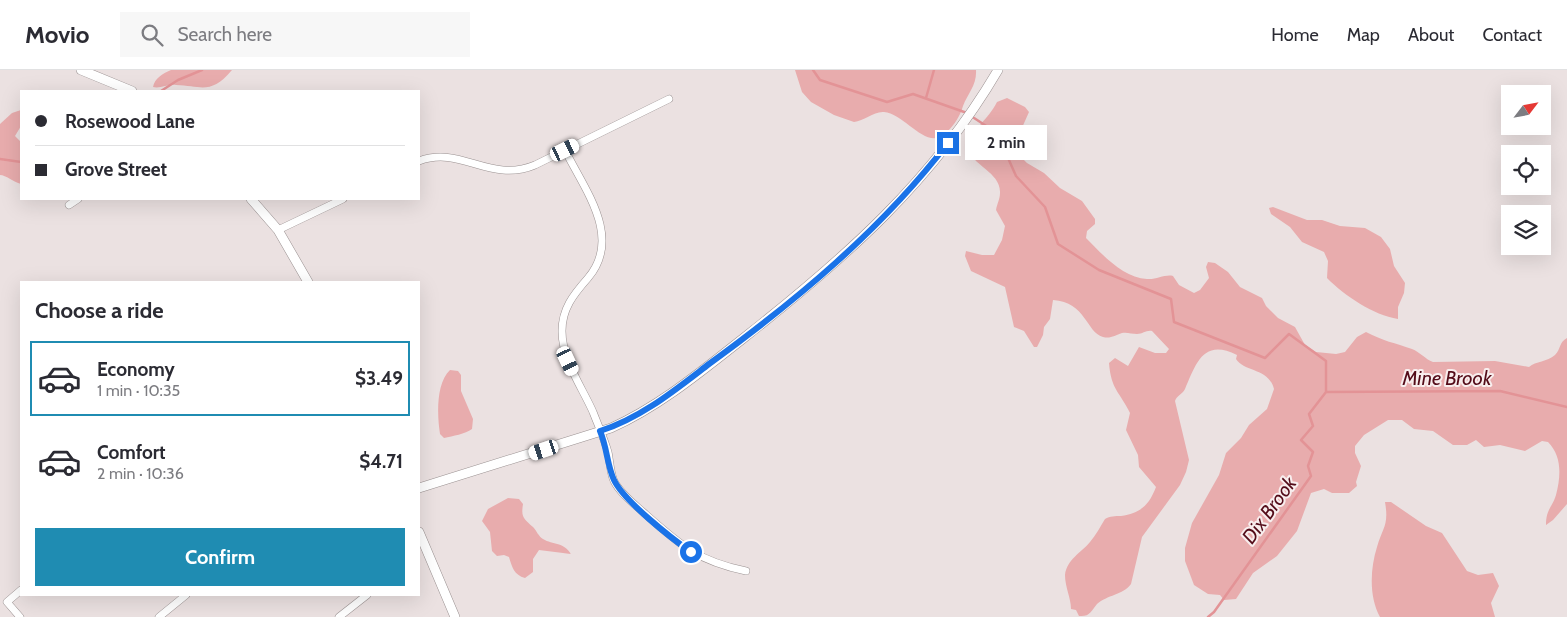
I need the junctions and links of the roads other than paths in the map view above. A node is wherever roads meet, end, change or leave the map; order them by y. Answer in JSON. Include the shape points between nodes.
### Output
{"nodes":[{"id":1,"x":81,"y":70,"type":"edge"},
{"id":2,"x":998,"y":70,"type":"edge"},
{"id":3,"x":130,"y":90,"type":"edge"},
{"id":4,"x":669,"y":99,"type":"dead end"},
{"id":5,"x":565,"y":150,"type":"junction"},
{"id":6,"x":420,"y":161,"type":"edge"},
{"id":7,"x":76,"y":200,"type":"edge"},
{"id":8,"x":252,"y":200,"type":"edge"},
{"id":9,"x":341,"y":200,"type":"edge"},
{"id":10,"x":69,"y":205,"type":"dead end"},
{"id":11,"x":278,"y":230,"type":"junction"},
{"id":12,"x":307,"y":281,"type":"edge"},
{"id":13,"x":600,"y":431,"type":"junction"},
{"id":14,"x":420,"y":488,"type":"edge"},
{"id":15,"x":420,"y":538,"type":"edge"},
{"id":16,"x":422,"y":551,"type":"edge"},
{"id":17,"x":746,"y":572,"type":"dead end"},
{"id":18,"x":20,"y":591,"type":"edge"},
{"id":19,"x":185,"y":596,"type":"edge"},
{"id":20,"x":366,"y":596,"type":"edge"},
{"id":21,"x":20,"y":617,"type":"edge"},
{"id":22,"x":159,"y":617,"type":"edge"},
{"id":23,"x":339,"y":617,"type":"edge"},
{"id":24,"x":455,"y":617,"type":"edge"}],
"edges":[{"from":1,"to":3,"type":"main road"},
{"from":2,"to":13,"type":"main road","via":[[937,156],[882,219],[822,275],[669,395],[629,420]]},
{"from":4,"to":5,"type":"street"},
{"from":5,"to":6,"type":"street","via":[[530,167],[513,171],[495,170],[443,156]]},
{"from":5,"to":13,"type":"street","via":[[598,215],[602,230],[598,260],[570,299],[562,330],[566,356]]},
{"from":7,"to":10,"type":"street"},
{"from":8,"to":11,"type":"main road"},
{"from":9,"to":11,"type":"street"},
{"from":11,"to":12,"type":"main road"},
{"from":13,"to":14,"type":"main road"},
{"from":13,"to":17,"type":"street","via":[[614,481],[628,498],[691,552],[712,563]]},
{"from":15,"to":16,"type":"main road"},
{"from":16,"to":24,"type":"main road"},
{"from":18,"to":21,"type":"street","via":[[7,602]]},
{"from":19,"to":22,"type":"street"},
{"from":20,"to":23,"type":"street"}]}
